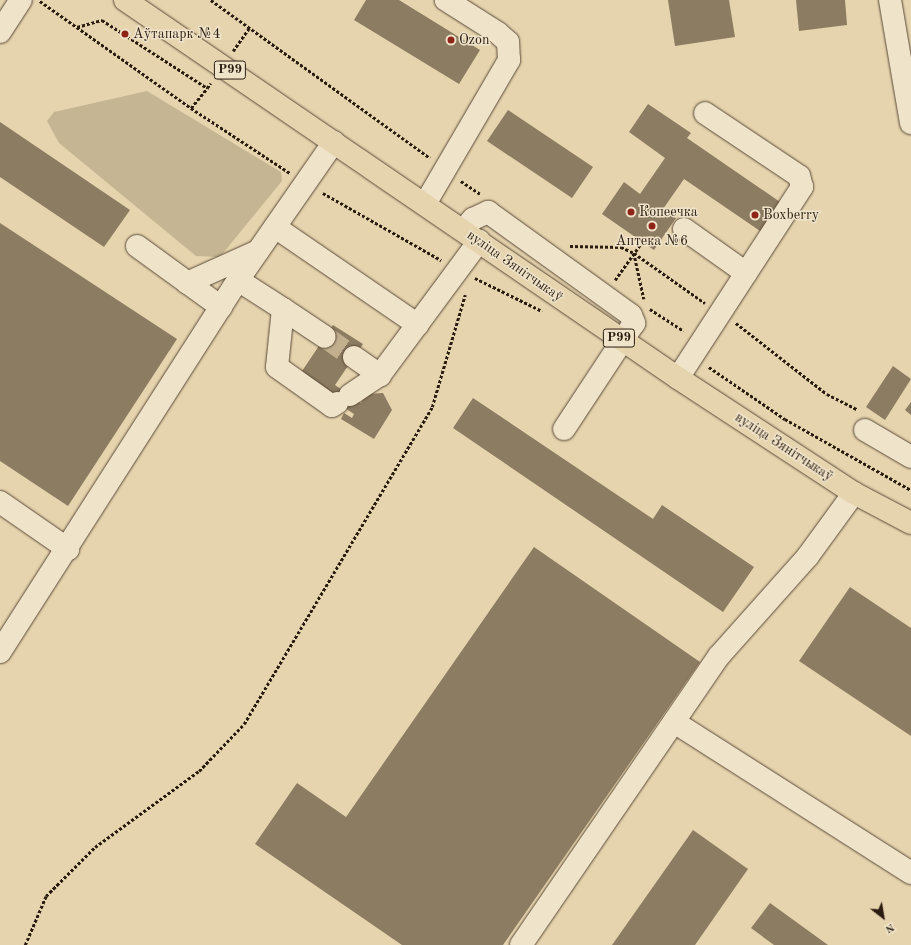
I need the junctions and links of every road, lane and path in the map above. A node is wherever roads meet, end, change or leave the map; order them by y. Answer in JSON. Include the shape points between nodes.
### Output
{"nodes":[{"id":1,"x":21,"y":0,"type":"edge"},
{"id":2,"x":125,"y":0,"type":"edge"},
{"id":3,"x":211,"y":0,"type":"edge"},
{"id":4,"x":446,"y":0,"type":"edge"},
{"id":5,"x":890,"y":0,"type":"edge"},
{"id":6,"x":2,"y":24,"type":"edge"},
{"id":7,"x":207,"y":88,"type":"dead end"},
{"id":8,"x":191,"y":108,"type":"dead end"},
{"id":9,"x":704,"y":113,"type":"dead end"},
{"id":10,"x":911,"y":123,"type":"edge"},
{"id":11,"x":334,"y":142,"type":"junction"},
{"id":12,"x":446,"y":171,"type":"junction"},
{"id":13,"x":485,"y":197,"type":"dead end"},
{"id":14,"x":425,"y":204,"type":"junction"},
{"id":15,"x":276,"y":227,"type":"junction"},
{"id":16,"x":684,"y":229,"type":"dead end"},
{"id":17,"x":471,"y":235,"type":"junction"},
{"id":18,"x":642,"y":242,"type":"dead end"},
{"id":19,"x":563,"y":245,"type":"dead end"},
{"id":20,"x":137,"y":246,"type":"dead end"},
{"id":21,"x":259,"y":250,"type":"junction"},
{"id":22,"x":634,"y":253,"type":"junction"},
{"id":23,"x":746,"y":273,"type":"junction"},
{"id":24,"x":238,"y":280,"type":"junction"},
{"id":25,"x":187,"y":283,"type":"junction"},
{"id":26,"x":612,"y":284,"type":"dead end"},
{"id":27,"x":466,"y":291,"type":"dead end"},
{"id":28,"x":638,"y":301,"type":"dead end"},
{"id":29,"x":645,"y":306,"type":"junction"},
{"id":30,"x":221,"y":307,"type":"junction"},
{"id":31,"x":283,"y":309,"type":"junction"},
{"id":32,"x":720,"y":314,"type":"junction"},
{"id":33,"x":418,"y":325,"type":"junction"},
{"id":34,"x":325,"y":338,"type":"tunnel mouth"},
{"id":35,"x":624,"y":340,"type":"junction"},
{"id":36,"x":697,"y":349,"type":"junction"},
{"id":37,"x":354,"y":357,"type":"tunnel mouth"},
{"id":38,"x":380,"y":375,"type":"junction"},
{"id":39,"x":678,"y":378,"type":"junction"},
{"id":40,"x":857,"y":409,"type":"dead end"},
{"id":41,"x":564,"y":429,"type":"dead end"},
{"id":42,"x":865,"y":430,"type":"dead end"},
{"id":43,"x":911,"y":457,"type":"edge"},
{"id":44,"x":911,"y":490,"type":"edge"},
{"id":45,"x":854,"y":492,"type":"junction"},
{"id":46,"x":0,"y":502,"type":"edge"},
{"id":47,"x":911,"y":523,"type":"edge"},
{"id":48,"x":68,"y":549,"type":"junction"},
{"id":49,"x":0,"y":652,"type":"edge"},
{"id":50,"x":674,"y":722,"type":"junction"},
{"id":51,"x":911,"y":873,"type":"edge"},
{"id":52,"x":25,"y":945,"type":"edge"},
{"id":53,"x":521,"y":945,"type":"edge"}],
"edges":[{"from":1,"to":6,"type":"lane"},
{"from":2,"to":11,"type":"main road","name":"вуліца Зянітчыкаў","number":"Р99"},
{"from":3,"to":12,"type":"path"},
{"from":4,"to":12,"type":"lane","via":[[508,42],[509,60]]},
{"from":5,"to":10,"type":"lane"},
{"from":7,"to":8,"type":"path"},
{"from":9,"to":23,"type":"lane","via":[[799,176],[802,187]]},
{"from":11,"to":14,"type":"main road","name":"вуліца Зянітчыкаў","number":"Р99"},
{"from":11,"to":15,"type":"lane"},
{"from":12,"to":13,"type":"path"},
{"from":12,"to":14,"type":"lane"},
{"from":14,"to":17,"type":"main road","name":"вуліца Зянітчыкаў","number":"Р99"},
{"from":15,"to":21,"type":"lane"},
{"from":15,"to":33,"type":"lane"},
{"from":16,"to":23,"type":"lane"},
{"from":17,"to":33,"type":"lane"},
{"from":17,"to":35,"type":"main road","name":"вуліца Зянітчыкаў","number":"Р99"},
{"from":17,"to":35,"type":"lane","via":[[473,218],[488,212],[631,315],[634,323]]},
{"from":18,"to":22,"type":"path"},
{"from":19,"to":22,"type":"path","via":[[621,247]]},
{"from":20,"to":25,"type":"lane"},
{"from":21,"to":24,"type":"lane"},
{"from":21,"to":25,"type":"lane"},
{"from":22,"to":26,"type":"path"},
{"from":22,"to":29,"type":"path"},
{"from":22,"to":32,"type":"path"},
{"from":23,"to":32,"type":"lane"},
{"from":24,"to":30,"type":"lane"},
{"from":24,"to":31,"type":"lane"},
{"from":25,"to":30,"type":"lane"},
{"from":27,"to":52,"type":"path","via":[[432,407],[244,724],[199,771],[95,848],[46,896]]},
{"from":28,"to":29,"type":"path"},
{"from":29,"to":36,"type":"path"},
{"from":30,"to":48,"type":"lane"},
{"from":31,"to":34,"type":"lane"},
{"from":31,"to":38,"type":"lane","via":[[277,367],[332,406]]},
{"from":32,"to":36,"type":"lane"},
{"from":32,"to":40,"type":"path","via":[[734,321],[827,394]]},
{"from":33,"to":38,"type":"lane"},
{"from":35,"to":39,"type":"main road","name":"вуліца Зянітчыкаў","number":"Р99"},
{"from":35,"to":41,"type":"lane"},
{"from":36,"to":39,"type":"lane"},
{"from":36,"to":44,"type":"path","via":[[785,419]]},
{"from":37,"to":38,"type":"lane"},
{"from":39,"to":45,"type":"main road","name":"вуліца Зянітчыкаў","number":"Р99"},
{"from":42,"to":43,"type":"lane"},
{"from":45,"to":47,"type":"main road","name":"вуліца Зянітчыкаў","number":"Р99"},
{"from":45,"to":50,"type":"lane","via":[[808,556],[719,656]]},
{"from":46,"to":48,"type":"lane"},
{"from":48,"to":49,"type":"lane"},
{"from":50,"to":51,"type":"lane"},
{"from":50,"to":53,"type":"lane"}]}
